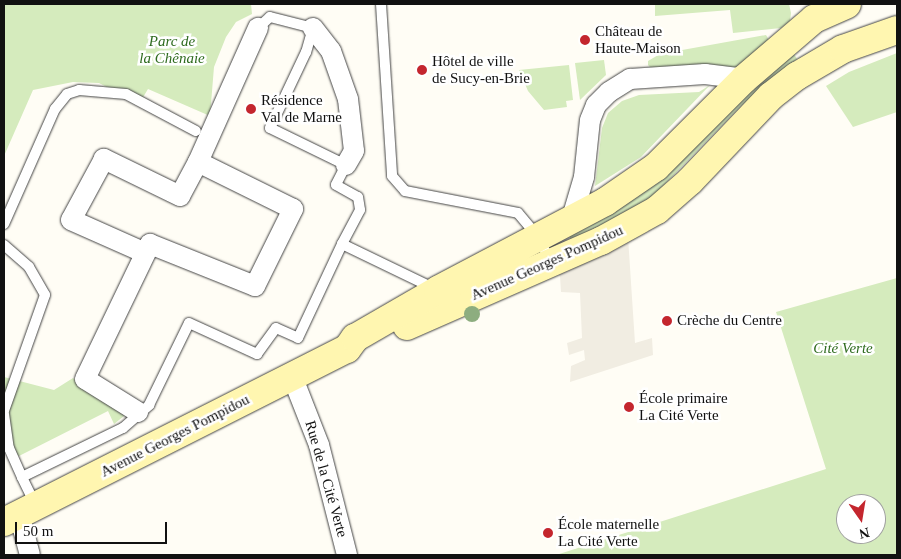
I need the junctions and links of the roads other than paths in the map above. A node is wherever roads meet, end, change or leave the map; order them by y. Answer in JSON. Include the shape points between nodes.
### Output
{"nodes":[{"id":1,"x":380,"y":4,"type":"edge"},
{"id":2,"x":843,"y":5,"type":"edge"},
{"id":3,"x":812,"y":11,"type":"edge"},
{"id":4,"x":258,"y":28,"type":"joint"},
{"id":5,"x":313,"y":28,"type":"junction"},
{"id":6,"x":897,"y":30,"type":"edge"},
{"id":7,"x":843,"y":49,"type":"junction"},
{"id":8,"x":744,"y":79,"type":"junction"},
{"id":9,"x":196,"y":131,"type":"dead end"},
{"id":10,"x":198,"y":162,"type":"junction"},
{"id":11,"x":346,"y":165,"type":"junction"},
{"id":12,"x":571,"y":220,"type":"junction"},
{"id":13,"x":4,"y":224,"type":"edge"},
{"id":14,"x":538,"y":237,"type":"junction"},
{"id":15,"x":342,"y":244,"type":"junction"},
{"id":16,"x":4,"y":245,"type":"edge"},
{"id":17,"x":145,"y":253,"type":"junction"},
{"id":18,"x":552,"y":263,"type":"junction"},
{"id":19,"x":438,"y":290,"type":"junction"},
{"id":20,"x":346,"y":349,"type":"junction"},
{"id":21,"x":292,"y":376,"type":"junction"},
{"id":22,"x":138,"y":412,"type":"junction"},
{"id":23,"x":4,"y":413,"type":"edge"},
{"id":24,"x":22,"y":477,"type":"junction"},
{"id":25,"x":20,"y":514,"type":"edge"},
{"id":26,"x":30,"y":555,"type":"edge"},
{"id":27,"x":348,"y":555,"type":"edge"}],
"edges":[{"from":1,"to":14,"type":"lane","via":[[392,176],[405,191],[518,213]]},
{"from":2,"to":3,"type":"street","name":"Avenue Georges Pompidou"},
{"from":2,"to":7,"type":"street"},
{"from":3,"to":7,"type":"street"},
{"from":3,"to":8,"type":"street","name":"Avenue Georges Pompidou"},
{"from":4,"to":5,"type":"lane","via":[[270,17]]},
{"from":4,"to":10,"type":"street"},
{"from":5,"to":11,"type":"street","via":[[331,51],[348,99],[354,150]]},
{"from":5,"to":11,"type":"lane","via":[[306,52],[270,128]]},
{"from":6,"to":7,"type":"street","name":"Avenue Georges Pompidou"},
{"from":7,"to":18,"type":"street","name":"Avenue Georges Pompidou","via":[[771,96],[690,181],[657,210],[601,242]]},
{"from":8,"to":12,"type":"street","name":"Avenue Georges Pompidou","via":[[656,167]]},
{"from":8,"to":12,"type":"street","name":"Avenue Georges Pompidou","via":[[705,74],[630,80],[609,92],[596,105],[590,120],[584,177]]},
{"from":9,"to":13,"type":"lane","via":[[126,94],[79,90],[66,94],[55,109]]},
{"from":10,"to":17,"type":"street","via":[[180,196],[104,159],[71,220]]},
{"from":10,"to":17,"type":"street","via":[[293,209],[255,286],[150,244]]},
{"from":11,"to":15,"type":"lane","via":[[336,185],[358,197],[360,210]]},
{"from":12,"to":14,"type":"street","name":"Avenue Georges Pompidou"},
{"from":14,"to":18,"type":"lane"},
{"from":14,"to":19,"type":"street","name":"Avenue Georges Pompidou"},
{"from":15,"to":19,"type":"lane"},
{"from":15,"to":22,"type":"lane","via":[[298,338],[276,328],[257,354],[188,323],[149,405]]},
{"from":16,"to":23,"type":"lane","via":[[29,267],[45,295]]},
{"from":17,"to":22,"type":"street","via":[[85,379]]},
{"from":18,"to":20,"type":"street","name":"Avenue Georges Pompidou","via":[[358,350]]},
{"from":19,"to":20,"type":"street","name":"Avenue Georges Pompidou","via":[[355,338]]},
{"from":20,"to":21,"type":"street","name":"Avenue Georges Pompidou"},
{"from":21,"to":25,"type":"street","name":"Avenue Georges Pompidou"},
{"from":21,"to":27,"type":"street","name":"Rue de la Cité Verte","via":[[319,445]]},
{"from":22,"to":24,"type":"lane","via":[[123,428]]},
{"from":23,"to":24,"type":"lane","via":[[9,448]]},
{"from":24,"to":25,"type":"lane"},
{"from":25,"to":26,"type":"street"}]}
